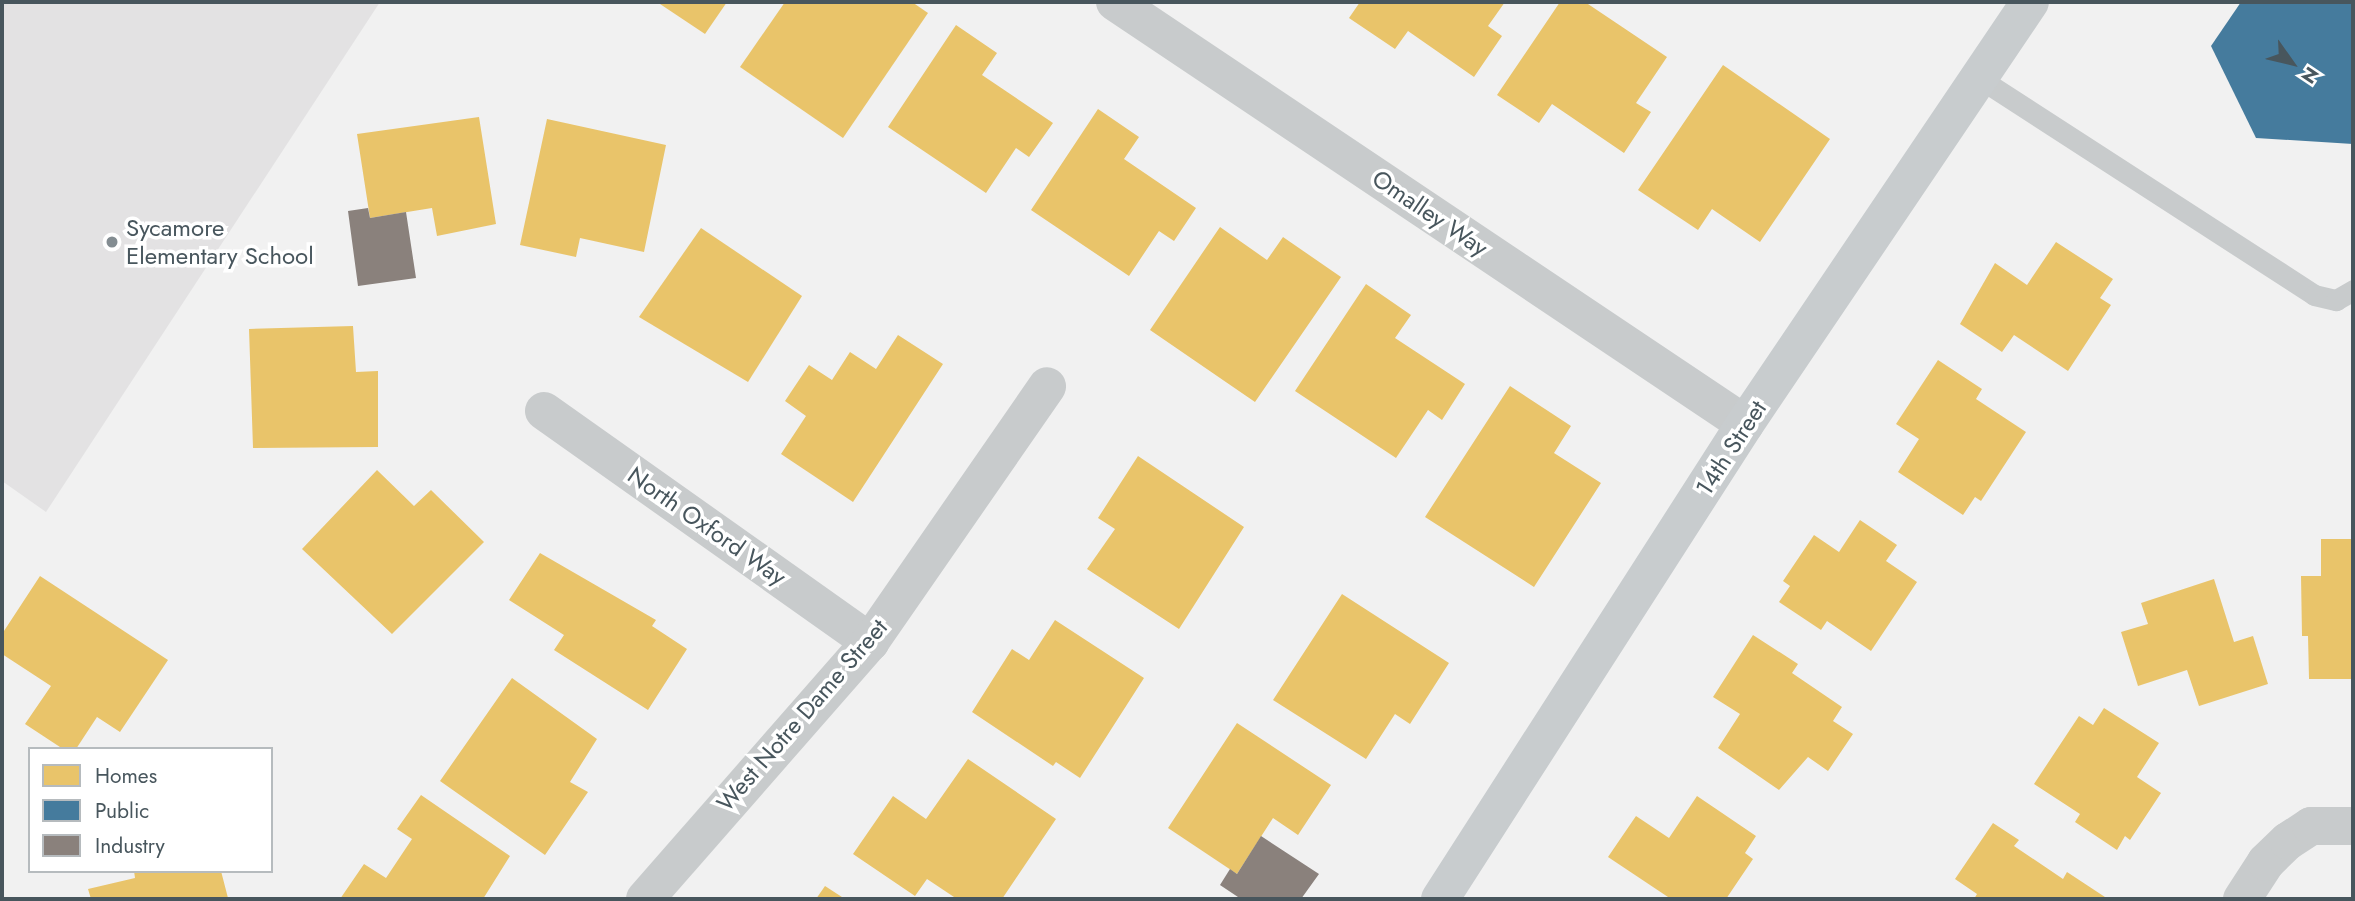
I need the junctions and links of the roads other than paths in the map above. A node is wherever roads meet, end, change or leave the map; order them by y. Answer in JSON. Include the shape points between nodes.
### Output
{"nodes":[{"id":1,"x":1115,"y":2,"type":"edge"},
{"id":2,"x":2030,"y":2,"type":"edge"},
{"id":3,"x":1979,"y":78,"type":"junction"},
{"id":4,"x":2353,"y":290,"type":"edge"},
{"id":5,"x":1046,"y":386,"type":"dead end"},
{"id":6,"x":544,"y":411,"type":"dead end"},
{"id":7,"x":1745,"y":424,"type":"junction"},
{"id":8,"x":870,"y":642,"type":"junction"},
{"id":9,"x":2353,"y":826,"type":"edge"},
{"id":10,"x":645,"y":899,"type":"edge"},
{"id":11,"x":1440,"y":899,"type":"edge"},
{"id":12,"x":2242,"y":899,"type":"edge"}],
"edges":[{"from":1,"to":7,"type":"street","name":"Omalley Way"},
{"from":2,"to":3,"type":"street","name":"14th Street"},
{"from":3,"to":4,"type":"lane","via":[[2314,295],[2336,300]]},
{"from":3,"to":7,"type":"street","name":"14th Street"},
{"from":5,"to":8,"type":"street","name":"West Notre Dame Street"},
{"from":6,"to":8,"type":"street","name":"North Oxford Way"},
{"from":7,"to":11,"type":"street","name":"14th Street"},
{"from":8,"to":10,"type":"street","name":"West Notre Dame Street"},
{"from":9,"to":12,"type":"street","via":[[2311,826],[2266,862]]}]}
